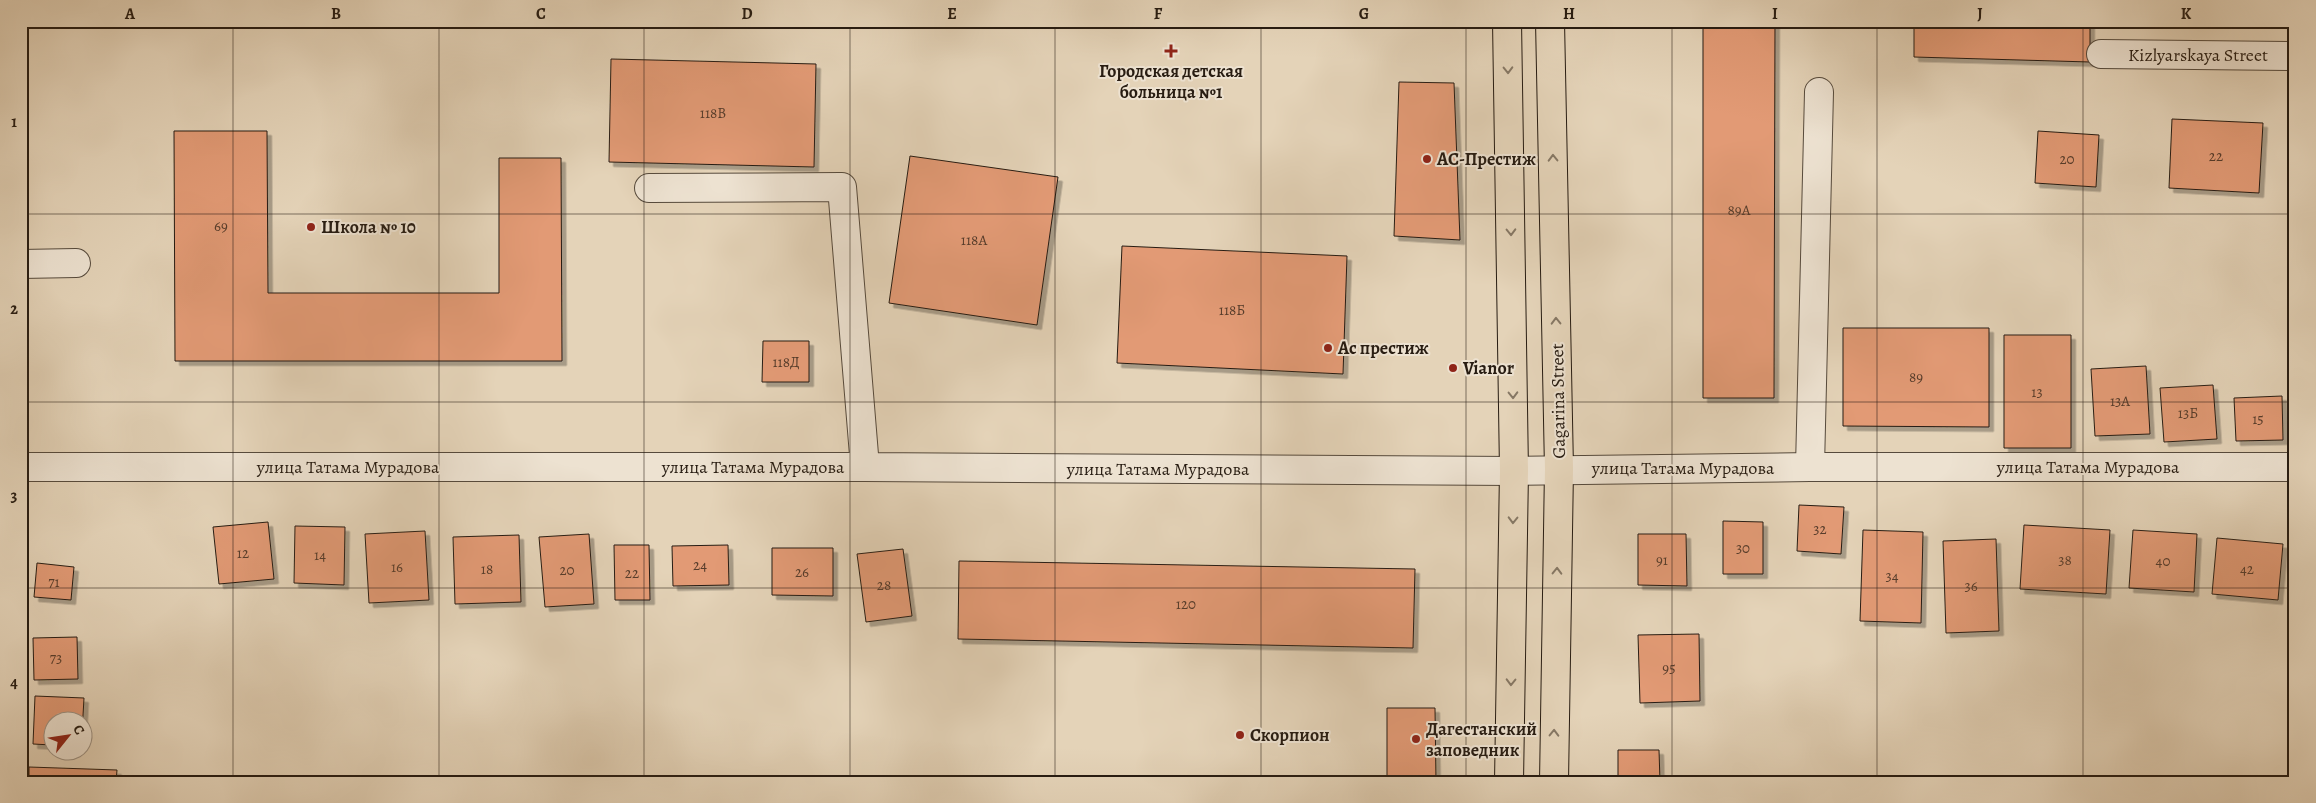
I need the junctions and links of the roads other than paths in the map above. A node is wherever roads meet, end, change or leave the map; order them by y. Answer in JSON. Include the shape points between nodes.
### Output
{"nodes":[{"id":1,"x":1507,"y":21,"type":"edge"},
{"id":2,"x":1550,"y":21,"type":"edge"},
{"id":3,"x":2101,"y":54,"type":"dead end"},
{"id":4,"x":2295,"y":56,"type":"edge"},
{"id":5,"x":1819,"y":92,"type":"dead end"},
{"id":6,"x":649,"y":188,"type":"dead end"},
{"id":7,"x":76,"y":263,"type":"dead end"},
{"id":8,"x":21,"y":264,"type":"edge"},
{"id":9,"x":21,"y":467,"type":"edge"},
{"id":10,"x":865,"y":467,"type":"junction"},
{"id":11,"x":1810,"y":467,"type":"junction"},
{"id":12,"x":2295,"y":467,"type":"edge"},
{"id":13,"x":1559,"y":469,"type":"junction"},
{"id":14,"x":1514,"y":471,"type":"junction"},
{"id":15,"x":1509,"y":782,"type":"edge"},
{"id":16,"x":1554,"y":782,"type":"edge"}],
"edges":[{"from":1,"to":14,"type":"main road","one_way":true},
{"from":13,"to":2,"type":"main road","name":"Gagarina Street","one_way":true},
{"from":3,"to":4,"type":"street","name":"Kizlyarskaya Street"},
{"from":5,"to":11,"type":"street"},
{"from":6,"to":10,"type":"street","via":[[842,187]]},
{"from":7,"to":8,"type":"street"},
{"from":9,"to":10,"type":"street","name":"улица Татама Мурадова"},
{"from":10,"to":14,"type":"street","name":"улица Татама Мурадова"},
{"from":11,"to":12,"type":"street","name":"улица Татама Мурадова"},
{"from":11,"to":13,"type":"street","name":"улица Татама Мурадова"},
{"from":13,"to":14,"type":"street","name":"улица Татама Мурадова"},
{"from":16,"to":13,"type":"main road","name":"Gagarina Street","one_way":true},
{"from":14,"to":15,"type":"main road","one_way":true}]}
